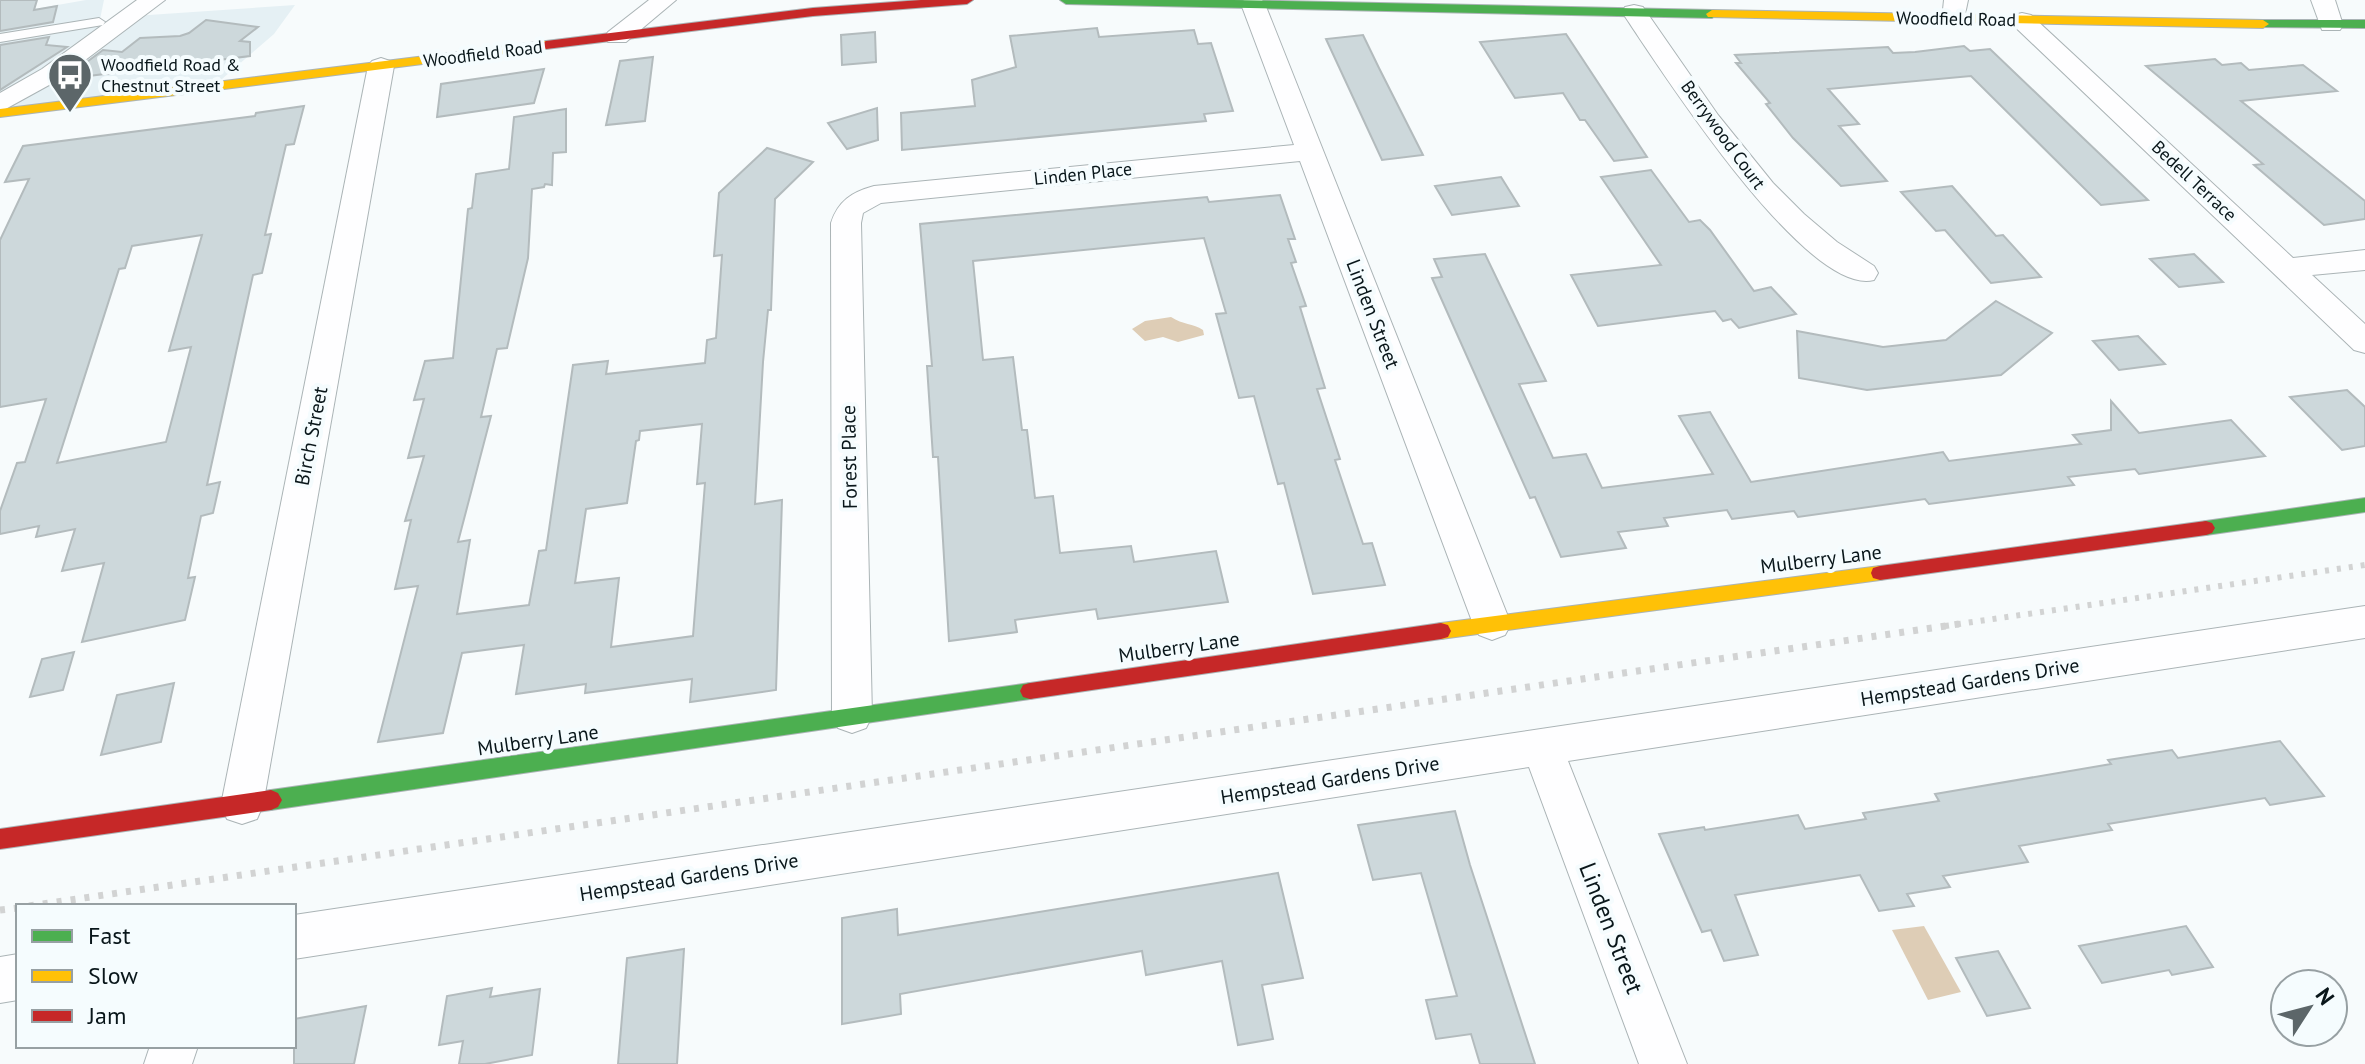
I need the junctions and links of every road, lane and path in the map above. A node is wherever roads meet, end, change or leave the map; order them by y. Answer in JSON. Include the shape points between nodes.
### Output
{"nodes":[{"id":1,"x":153,"y":0,"type":"edge"},
{"id":2,"x":664,"y":0,"type":"edge"},
{"id":3,"x":967,"y":0,"type":"edge"},
{"id":4,"x":1066,"y":0,"type":"edge"},
{"id":5,"x":2323,"y":0,"type":"edge"},
{"id":6,"x":1294,"y":2,"type":"edge"},
{"id":7,"x":1253,"y":4,"type":"junction"},
{"id":8,"x":1620,"y":8,"type":"edge"},
{"id":9,"x":1955,"y":9,"type":"edge"},
{"id":10,"x":2022,"y":20,"type":"junction"},
{"id":11,"x":99,"y":22,"type":"edge"},
{"id":12,"x":2365,"y":24,"type":"edge"},
{"id":13,"x":2331,"y":25,"type":"junction"},
{"id":14,"x":617,"y":37,"type":"junction"},
{"id":15,"x":0,"y":38,"type":"edge"},
{"id":16,"x":381,"y":66,"type":"junction"},
{"id":17,"x":0,"y":104,"type":"edge"},
{"id":18,"x":0,"y":113,"type":"edge"},
{"id":19,"x":1310,"y":152,"type":"junction"},
{"id":20,"x":857,"y":202,"type":"joint"},
{"id":21,"x":2365,"y":260,"type":"edge"},
{"id":22,"x":2289,"y":268,"type":"junction"},
{"id":23,"x":1863,"y":273,"type":"dead end"},
{"id":24,"x":2365,"y":342,"type":"edge"},
{"id":25,"x":2365,"y":505,"type":"edge"},
{"id":26,"x":2365,"y":622,"type":"edge"},
{"id":27,"x":1492,"y":624,"type":"junction"},
{"id":28,"x":852,"y":716,"type":"junction"},
{"id":29,"x":1542,"y":747,"type":"junction"},
{"id":30,"x":242,"y":805,"type":"junction"},
{"id":31,"x":0,"y":839,"type":"edge"},
{"id":32,"x":296,"y":937,"type":"edge"},
{"id":33,"x":1663,"y":1064,"type":"edge"}],
"edges":[{"from":1,"to":11,"type":"street"},
{"from":2,"to":14,"type":"street"},
{"from":3,"to":14,"type":"main road","name":"Woodfield Road","via":[[813,12]]},
{"from":4,"to":7,"type":"main road","name":"Woodfield Road"},
{"from":5,"to":13,"type":"street"},
{"from":6,"to":7,"type":"main road","name":"Woodfield Road"},
{"from":6,"to":8,"type":"main road","name":"Woodfield Road"},
{"from":7,"to":19,"type":"street","name":"Linden Street"},
{"from":8,"to":9,"type":"main road","name":"Woodfield Road"},
{"from":8,"to":23,"type":"street","name":"Berrywood Court","via":[[1763,191],[1837,258]]},
{"from":9,"to":10,"type":"main road","name":"Woodfield Road"},
{"from":10,"to":13,"type":"main road","name":"Woodfield Road"},
{"from":10,"to":22,"type":"street","name":"Bedell Terrace"},
{"from":11,"to":15,"type":"lane"},
{"from":11,"to":17,"type":"street","via":[[51,74]]},
{"from":12,"to":13,"type":"main road","name":"Woodfield Road"},
{"from":14,"to":16,"type":"main road","name":"Woodfield Road"},
{"from":16,"to":18,"type":"main road","name":"Woodfield Road"},
{"from":16,"to":30,"type":"street","name":"Birch Street"},
{"from":19,"to":20,"type":"street","name":"Linden Place","via":[[874,195]]},
{"from":19,"to":27,"type":"street","name":"Linden Street"},
{"from":20,"to":28,"type":"street","name":"Forest Place","via":[[846,223]]},
{"from":21,"to":22,"type":"street"},
{"from":22,"to":24,"type":"street","name":"Bedell Terrace"},
{"from":25,"to":27,"type":"main road","name":"Mulberry Lane"},
{"from":26,"to":29,"type":"street","name":"Hempstead Gardens Drive"},
{"from":27,"to":28,"type":"main road","name":"Mulberry Lane"},
{"from":28,"to":30,"type":"main road","name":"Mulberry Lane"},
{"from":29,"to":32,"type":"street","name":"Hempstead Gardens Drive"},
{"from":29,"to":33,"type":"street","name":"Linden Street"},
{"from":30,"to":31,"type":"main road","name":"Mulberry Lane"}]}
